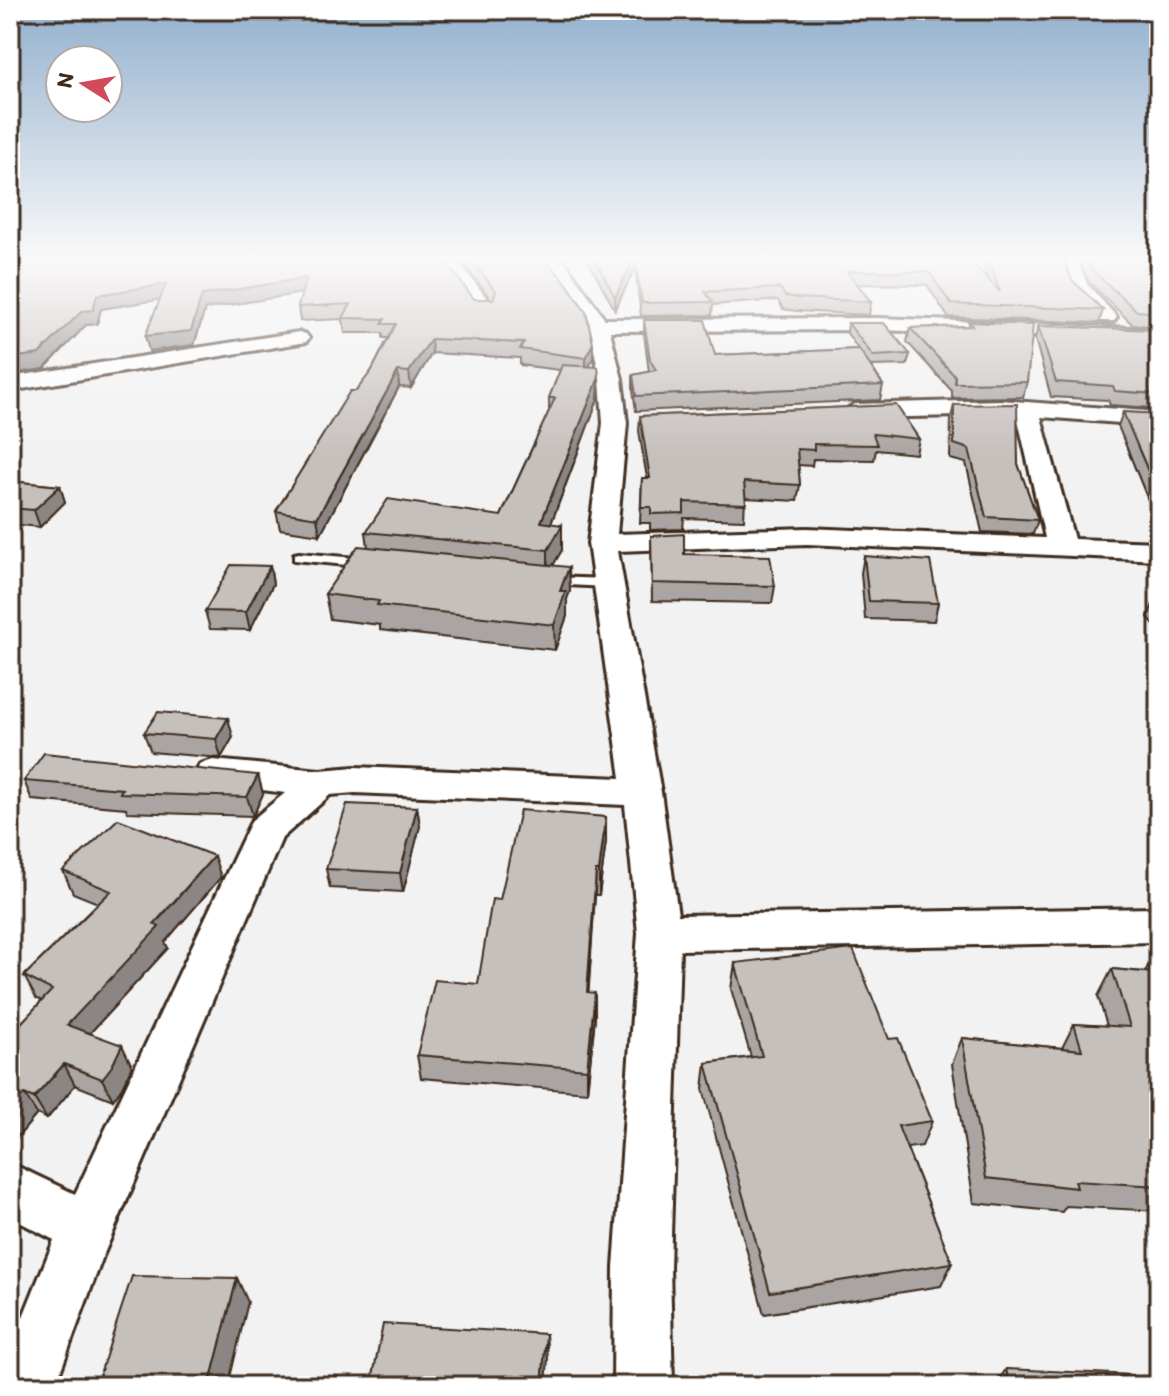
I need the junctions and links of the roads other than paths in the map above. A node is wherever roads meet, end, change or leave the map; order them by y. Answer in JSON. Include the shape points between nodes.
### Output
{"nodes":[{"id":1,"x":658,"y":323,"type":"edge"},
{"id":2,"x":846,"y":323,"type":"edge"},
{"id":3,"x":1115,"y":323,"type":"edge"},
{"id":4,"x":599,"y":325,"type":"joint"},
{"id":5,"x":1125,"y":333,"type":"junction"},
{"id":6,"x":1159,"y":335,"type":"edge"},
{"id":7,"x":299,"y":338,"type":"dead end"},
{"id":8,"x":10,"y":384,"type":"edge"},
{"id":9,"x":1027,"y":409,"type":"junction"},
{"id":10,"x":826,"y":411,"type":"edge"},
{"id":11,"x":1159,"y":419,"type":"edge"},
{"id":12,"x":602,"y":543,"type":"junction"},
{"id":13,"x":1061,"y":545,"type":"junction"},
{"id":14,"x":1159,"y":551,"type":"edge"},
{"id":15,"x":299,"y":557,"type":"dead end"},
{"id":16,"x":378,"y":564,"type":"edge"},
{"id":17,"x":529,"y":579,"type":"edge"},
{"id":18,"x":609,"y":583,"type":"junction"},
{"id":19,"x":182,"y":770,"type":"edge"},
{"id":20,"x":320,"y":783,"type":"junction"},
{"id":21,"x":642,"y":792,"type":"junction"},
{"id":22,"x":1159,"y":925,"type":"edge"},
{"id":23,"x":659,"y":933,"type":"junction"},
{"id":24,"x":10,"y":1189,"type":"edge"},
{"id":25,"x":87,"y":1228,"type":"junction"},
{"id":26,"x":25,"y":1386,"type":"edge"},
{"id":27,"x":643,"y":1386,"type":"edge"}],
"edges":[{"from":1,"to":4,"type":"street"},
{"from":2,"to":5,"type":"street"},
{"from":3,"to":5,"type":"street"},
{"from":4,"to":12,"type":"street","via":[[611,379],[630,422]]},
{"from":5,"to":6,"type":"street"},
{"from":7,"to":8,"type":"street"},
{"from":9,"to":10,"type":"street"},
{"from":9,"to":11,"type":"street"},
{"from":9,"to":13,"type":"street"},
{"from":12,"to":13,"type":"street","via":[[807,536]]},
{"from":12,"to":18,"type":"street"},
{"from":13,"to":14,"type":"street"},
{"from":15,"to":16,"type":"lane"},
{"from":17,"to":18,"type":"lane"},
{"from":18,"to":21,"type":"street"},
{"from":19,"to":20,"type":"street"},
{"from":20,"to":21,"type":"street"},
{"from":20,"to":25,"type":"street","via":[[266,830]]},
{"from":21,"to":23,"type":"street"},
{"from":22,"to":23,"type":"street"},
{"from":23,"to":27,"type":"street","via":[[642,1267]]},
{"from":24,"to":25,"type":"street"},
{"from":25,"to":26,"type":"street"}]}
